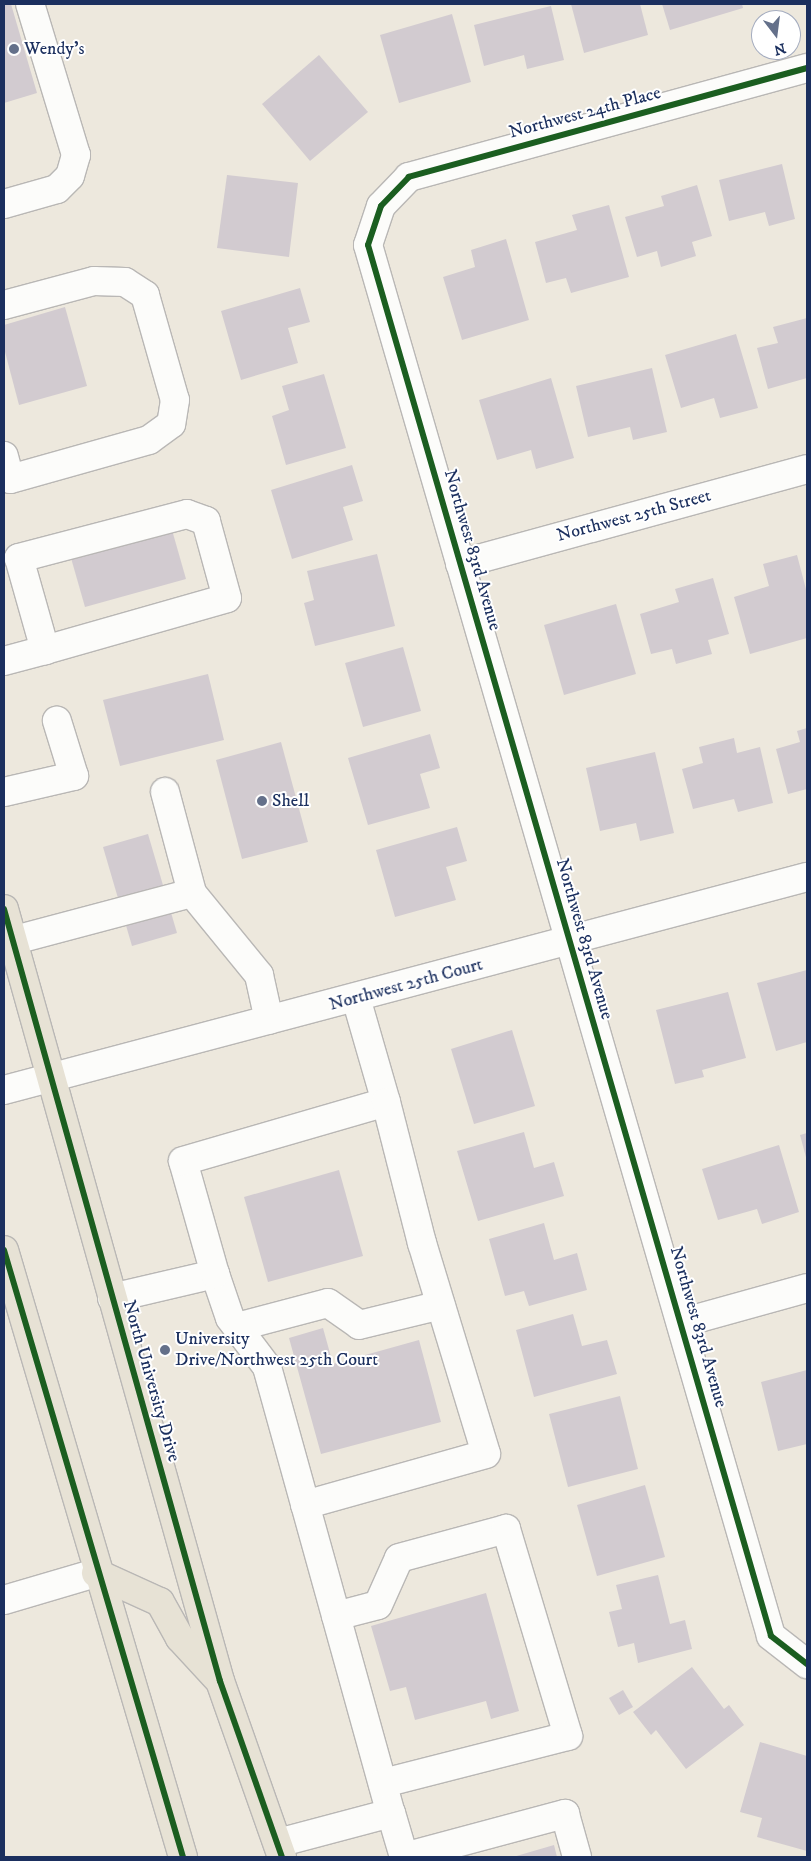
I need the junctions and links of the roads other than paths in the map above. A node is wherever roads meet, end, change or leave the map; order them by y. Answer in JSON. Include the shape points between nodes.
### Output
{"nodes":[{"id":1,"x":30,"y":4,"type":"edge"},
{"id":2,"x":807,"y":68,"type":"edge"},
{"id":3,"x":4,"y":204,"type":"edge"},
{"id":4,"x":381,"y":206,"type":"joint"},
{"id":5,"x":4,"y":305,"type":"edge"},
{"id":6,"x":4,"y":456,"type":"edge"},
{"id":7,"x":807,"y":469,"type":"edge"},
{"id":8,"x":460,"y":564,"type":"junction"},
{"id":9,"x":45,"y":650,"type":"junction"},
{"id":10,"x":4,"y":661,"type":"edge"},
{"id":11,"x":57,"y":722,"type":"dead end"},
{"id":12,"x":4,"y":792,"type":"edge"},
{"id":13,"x":165,"y":792,"type":"dead end"},
{"id":14,"x":807,"y":877,"type":"edge"},
{"id":15,"x":192,"y":893,"type":"junction"},
{"id":16,"x":4,"y":909,"type":"edge"},
{"id":17,"x":11,"y":941,"type":"junction"},
{"id":18,"x":570,"y":942,"type":"junction"},
{"id":19,"x":356,"y":998,"type":"junction"},
{"id":20,"x":269,"y":1020,"type":"junction"},
{"id":21,"x":51,"y":1077,"type":"junction"},
{"id":22,"x":4,"y":1090,"type":"edge"},
{"id":23,"x":386,"y":1102,"type":"junction"},
{"id":24,"x":4,"y":1250,"type":"edge"},
{"id":25,"x":215,"y":1274,"type":"junction"},
{"id":26,"x":807,"y":1288,"type":"edge"},
{"id":27,"x":112,"y":1298,"type":"junction"},
{"id":28,"x":441,"y":1305,"type":"junction"},
{"id":29,"x":12,"y":1309,"type":"edge"},
{"id":30,"x":681,"y":1322,"type":"junction"},
{"id":31,"x":237,"y":1327,"type":"junction"},
{"id":32,"x":305,"y":1505,"type":"junction"},
{"id":33,"x":96,"y":1573,"type":"junction"},
{"id":34,"x":4,"y":1600,"type":"edge"},
{"id":35,"x":336,"y":1616,"type":"junction"},
{"id":36,"x":807,"y":1664,"type":"edge"},
{"id":37,"x":220,"y":1681,"type":"junction"},
{"id":38,"x":383,"y":1783,"type":"junction"},
{"id":39,"x":391,"y":1813,"type":"junction"},
{"id":40,"x":280,"y":1850,"type":"edge"},
{"id":41,"x":183,"y":1857,"type":"edge"},
{"id":42,"x":404,"y":1857,"type":"edge"},
{"id":43,"x":577,"y":1857,"type":"edge"}],
"edges":[{"from":1,"to":3,"type":"street","via":[[76,155],[70,176],[57,189]]},
{"from":2,"to":4,"type":"street","name":"Northwest 24th Place","via":[[409,177]]},
{"from":4,"to":8,"type":"street","name":"Northwest 83rd Avenue","via":[[368,245]]},
{"from":5,"to":6,"type":"street","via":[[94,280],[125,282],[145,295],[176,400],[171,424],[149,440],[10,479]]},
{"from":7,"to":8,"type":"street","name":"Northwest 25th Street"},
{"from":8,"to":18,"type":"street","name":"Northwest 83rd Avenue"},
{"from":9,"to":9,"type":"street","via":[[227,598],[206,521],[187,514],[19,558]]},
{"from":9,"to":10,"type":"street"},
{"from":11,"to":12,"type":"street","via":[[74,776]]},
{"from":13,"to":15,"type":"street"},
{"from":14,"to":18,"type":"street","name":"Northwest 25th Court"},
{"from":15,"to":17,"type":"street"},
{"from":15,"to":20,"type":"street","via":[[259,974]]},
{"from":16,"to":17,"type":"main road","name":"North University Drive"},
{"from":17,"to":21,"type":"main road","name":"North University Drive"},
{"from":18,"to":19,"type":"street","name":"Northwest 25th Court"},
{"from":18,"to":30,"type":"street","name":"Northwest 83rd Avenue"},
{"from":19,"to":20,"type":"street","name":"Northwest 25th Court"},
{"from":19,"to":23,"type":"street"},
{"from":20,"to":21,"type":"street","name":"Northwest 25th Court"},
{"from":21,"to":22,"type":"street","name":"Northwest 25th Court"},
{"from":21,"to":27,"type":"main road","name":"North University Drive"},
{"from":23,"to":25,"type":"street","via":[[183,1161]]},
{"from":23,"to":28,"type":"street"},
{"from":24,"to":29,"type":"main road"},
{"from":25,"to":27,"type":"street"},
{"from":25,"to":31,"type":"street"},
{"from":26,"to":30,"type":"street"},
{"from":27,"to":37,"type":"main road","name":"North University Drive"},
{"from":28,"to":31,"type":"street","via":[[359,1325],[328,1303]]},
{"from":28,"to":32,"type":"street","via":[[486,1454]]},
{"from":29,"to":33,"type":"main road"},
{"from":30,"to":36,"type":"street","name":"Northwest 83rd Avenue","via":[[771,1636]]},
{"from":31,"to":32,"type":"street","via":[[267,1366]]},
{"from":32,"to":35,"type":"street"},
{"from":33,"to":34,"type":"street"},
{"from":33,"to":37,"type":"main road","via":[[160,1602],[180,1638]]},
{"from":33,"to":41,"type":"main road"},
{"from":35,"to":38,"type":"street"},
{"from":35,"to":38,"type":"street","via":[[378,1605],[399,1558],[506,1529],[568,1736]]},
{"from":37,"to":40,"type":"main road","name":"North University Drive"},
{"from":38,"to":39,"type":"street"},
{"from":39,"to":40,"type":"street"},
{"from":39,"to":42,"type":"street"},
{"from":42,"to":43,"type":"street","via":[[565,1814]]}]}
